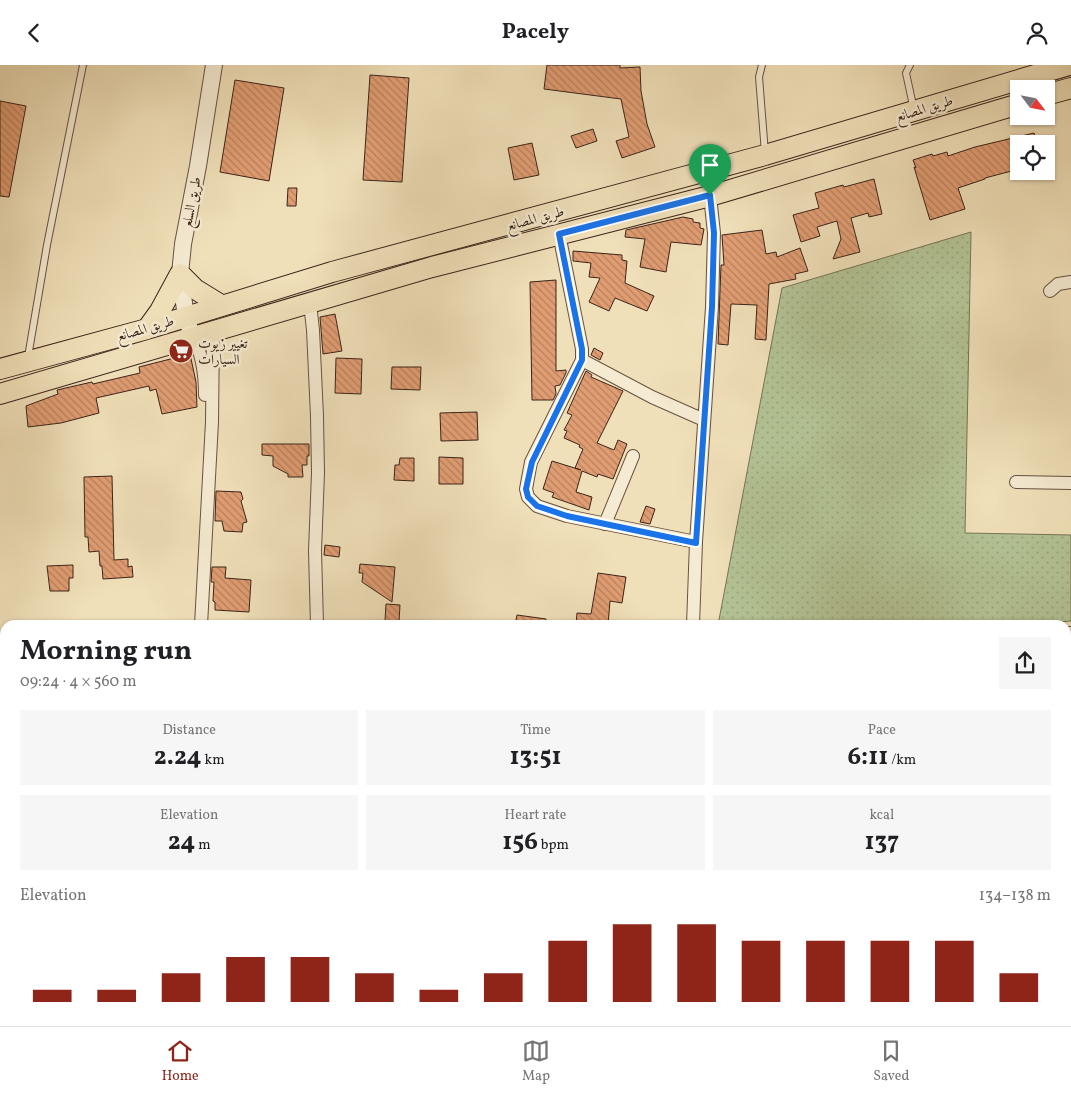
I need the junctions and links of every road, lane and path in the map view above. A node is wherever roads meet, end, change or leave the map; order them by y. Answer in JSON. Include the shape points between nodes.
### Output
{"nodes":[{"id":1,"x":83,"y":65,"type":"edge"},
{"id":2,"x":214,"y":65,"type":"edge"},
{"id":3,"x":762,"y":65,"type":"edge"},
{"id":4,"x":910,"y":65,"type":"edge"},
{"id":5,"x":1067,"y":66,"type":"edge"},
{"id":6,"x":1070,"y":88,"type":"edge"},
{"id":7,"x":1055,"y":92,"type":"edge"},
{"id":8,"x":1010,"y":107,"type":"edge"},
{"id":9,"x":914,"y":111,"type":"junction"},
{"id":10,"x":765,"y":155,"type":"junction"},
{"id":11,"x":710,"y":195,"type":"junction"},
{"id":12,"x":559,"y":234,"type":"junction"},
{"id":13,"x":180,"y":274,"type":"junction"},
{"id":14,"x":1071,"y":282,"type":"edge"},
{"id":15,"x":1050,"y":291,"type":"dead end"},
{"id":16,"x":310,"y":303,"type":"junction"},
{"id":17,"x":221,"y":305,"type":"junction"},
{"id":18,"x":186,"y":317,"type":"junction"},
{"id":19,"x":147,"y":329,"type":"junction"},
{"id":20,"x":213,"y":332,"type":"junction"},
{"id":21,"x":193,"y":337,"type":"junction"},
{"id":22,"x":582,"y":360,"type":"junction"},
{"id":23,"x":28,"y":361,"type":"junction"},
{"id":24,"x":0,"y":369,"type":"edge"},
{"id":25,"x":0,"y":394,"type":"edge"},
{"id":26,"x":704,"y":420,"type":"junction"},
{"id":27,"x":633,"y":457,"type":"dead end"},
{"id":28,"x":1016,"y":482,"type":"dead end"},
{"id":29,"x":1071,"y":483,"type":"edge"},
{"id":30,"x":605,"y":524,"type":"junction"},
{"id":31,"x":696,"y":543,"type":"junction"},
{"id":32,"x":193,"y":620,"type":"edge"},
{"id":33,"x":201,"y":620,"type":"edge"},
{"id":34,"x":317,"y":620,"type":"edge"},
{"id":35,"x":693,"y":620,"type":"edge"}],
"edges":[{"from":1,"to":23,"type":"lane","via":[[47,245]]},
{"from":2,"to":13,"type":"street","name":"طريق السلع"},
{"from":3,"to":10,"type":"lane","via":[[759,77]]},
{"from":4,"to":9,"type":"lane","via":[[906,73]]},
{"from":5,"to":6,"type":"main road"},
{"from":5,"to":9,"type":"main road","name":"طريق المصانع"},
{"from":6,"to":7,"type":"main road"},
{"from":8,"to":11,"type":"main road","name":"طريق المصانع"},
{"from":9,"to":10,"type":"main road","name":"طريق المصانع"},
{"from":10,"to":17,"type":"main road","name":"طريق المصانع"},
{"from":11,"to":12,"type":"main road","name":"طريق المصانع"},
{"from":11,"to":26,"type":"street","via":[[714,256]]},
{"from":12,"to":16,"type":"main road","name":"طريق المصانع"},
{"from":12,"to":22,"type":"street"},
{"from":13,"to":17,"type":"main road","via":[[195,289]]},
{"from":13,"to":18,"type":"street","name":"طريق السلع"},
{"from":13,"to":19,"type":"main road"},
{"from":14,"to":15,"type":"street","via":[[1058,284]]},
{"from":16,"to":20,"type":"main road","name":"طريق المصانع"},
{"from":16,"to":34,"type":"street","via":[[317,416]]},
{"from":17,"to":18,"type":"main road","name":"طريق المصانع"},
{"from":18,"to":19,"type":"main road","name":"طريق المصانع"},
{"from":18,"to":21,"type":"street","name":"طريق السلع"},
{"from":19,"to":23,"type":"main road","name":"طريق المصانع"},
{"from":20,"to":21,"type":"main road","name":"طريق المصانع"},
{"from":20,"to":33,"type":"street","via":[[212,422]]},
{"from":21,"to":25,"type":"main road","name":"طريق المصانع"},
{"from":21,"to":32,"type":"street","via":[[200,350],[205,390]]},
{"from":22,"to":26,"type":"street"},
{"from":22,"to":30,"type":"street","via":[[536,452],[526,489],[528,497],[537,506]]},
{"from":23,"to":24,"type":"main road","name":"طريق المصانع"},
{"from":26,"to":31,"type":"street"},
{"from":27,"to":30,"type":"street"},
{"from":28,"to":29,"type":"street"},
{"from":30,"to":31,"type":"street"},
{"from":31,"to":35,"type":"street"}]}
